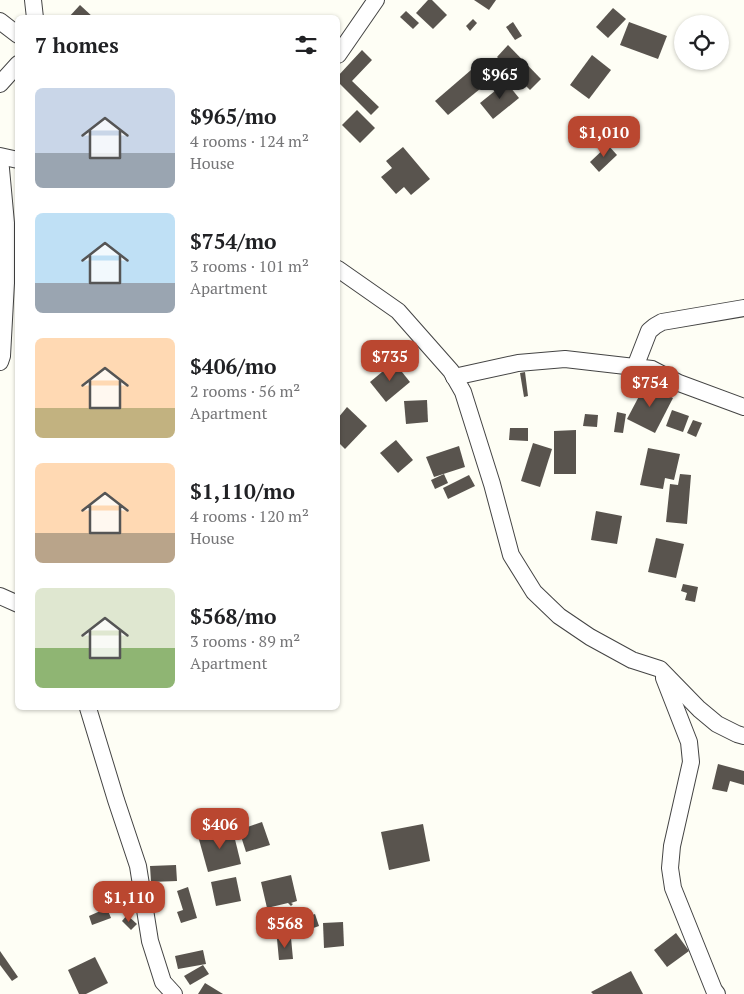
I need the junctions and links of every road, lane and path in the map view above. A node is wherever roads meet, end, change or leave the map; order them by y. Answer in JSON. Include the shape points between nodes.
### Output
{"nodes":[{"id":1,"x":33,"y":0,"type":"edge"},
{"id":2,"x":376,"y":0,"type":"edge"},
{"id":3,"x":35,"y":15,"type":"edge"},
{"id":4,"x":0,"y":21,"type":"edge"},
{"id":5,"x":15,"y":33,"type":"edge"},
{"id":6,"x":340,"y":52,"type":"edge"},
{"id":7,"x":15,"y":67,"type":"edge"},
{"id":8,"x":0,"y":84,"type":"edge"},
{"id":9,"x":0,"y":157,"type":"edge"},
{"id":10,"x":15,"y":160,"type":"edge"},
{"id":11,"x":340,"y":270,"type":"edge"},
{"id":12,"x":744,"y":308,"type":"edge"},
{"id":13,"x":0,"y":362,"type":"edge"},
{"id":14,"x":635,"y":367,"type":"junction"},
{"id":15,"x":454,"y":377,"type":"junction"},
{"id":16,"x":744,"y":408,"type":"edge"},
{"id":17,"x":0,"y":596,"type":"edge"},
{"id":18,"x":15,"y":603,"type":"edge"},
{"id":19,"x":660,"y":669,"type":"junction"},
{"id":20,"x":89,"y":710,"type":"edge"},
{"id":21,"x":744,"y":736,"type":"edge"},
{"id":22,"x":174,"y":994,"type":"edge"},
{"id":23,"x":717,"y":994,"type":"edge"}],
"edges":[{"from":1,"to":3,"type":"street"},
{"from":2,"to":6,"type":"street"},
{"from":4,"to":5,"type":"street"},
{"from":7,"to":8,"type":"street"},
{"from":9,"to":10,"type":"street"},
{"from":9,"to":13,"type":"street","via":[[6,223],[6,283]]},
{"from":11,"to":15,"type":"street","via":[[398,311]]},
{"from":12,"to":14,"type":"street","via":[[662,322],[649,332]]},
{"from":14,"to":15,"type":"street","via":[[566,359],[518,363]]},
{"from":14,"to":16,"type":"street","via":[[652,369]]},
{"from":15,"to":19,"type":"street","via":[[463,392],[511,555],[534,592],[558,616],[590,636],[632,660]]},
{"from":17,"to":18,"type":"street"},
{"from":19,"to":21,"type":"street","via":[[698,709],[717,724]]},
{"from":19,"to":23,"type":"street","via":[[689,742],[691,762],[672,846],[671,878]]},
{"from":20,"to":22,"type":"street","via":[[138,866],[150,941],[163,982]]}]}
